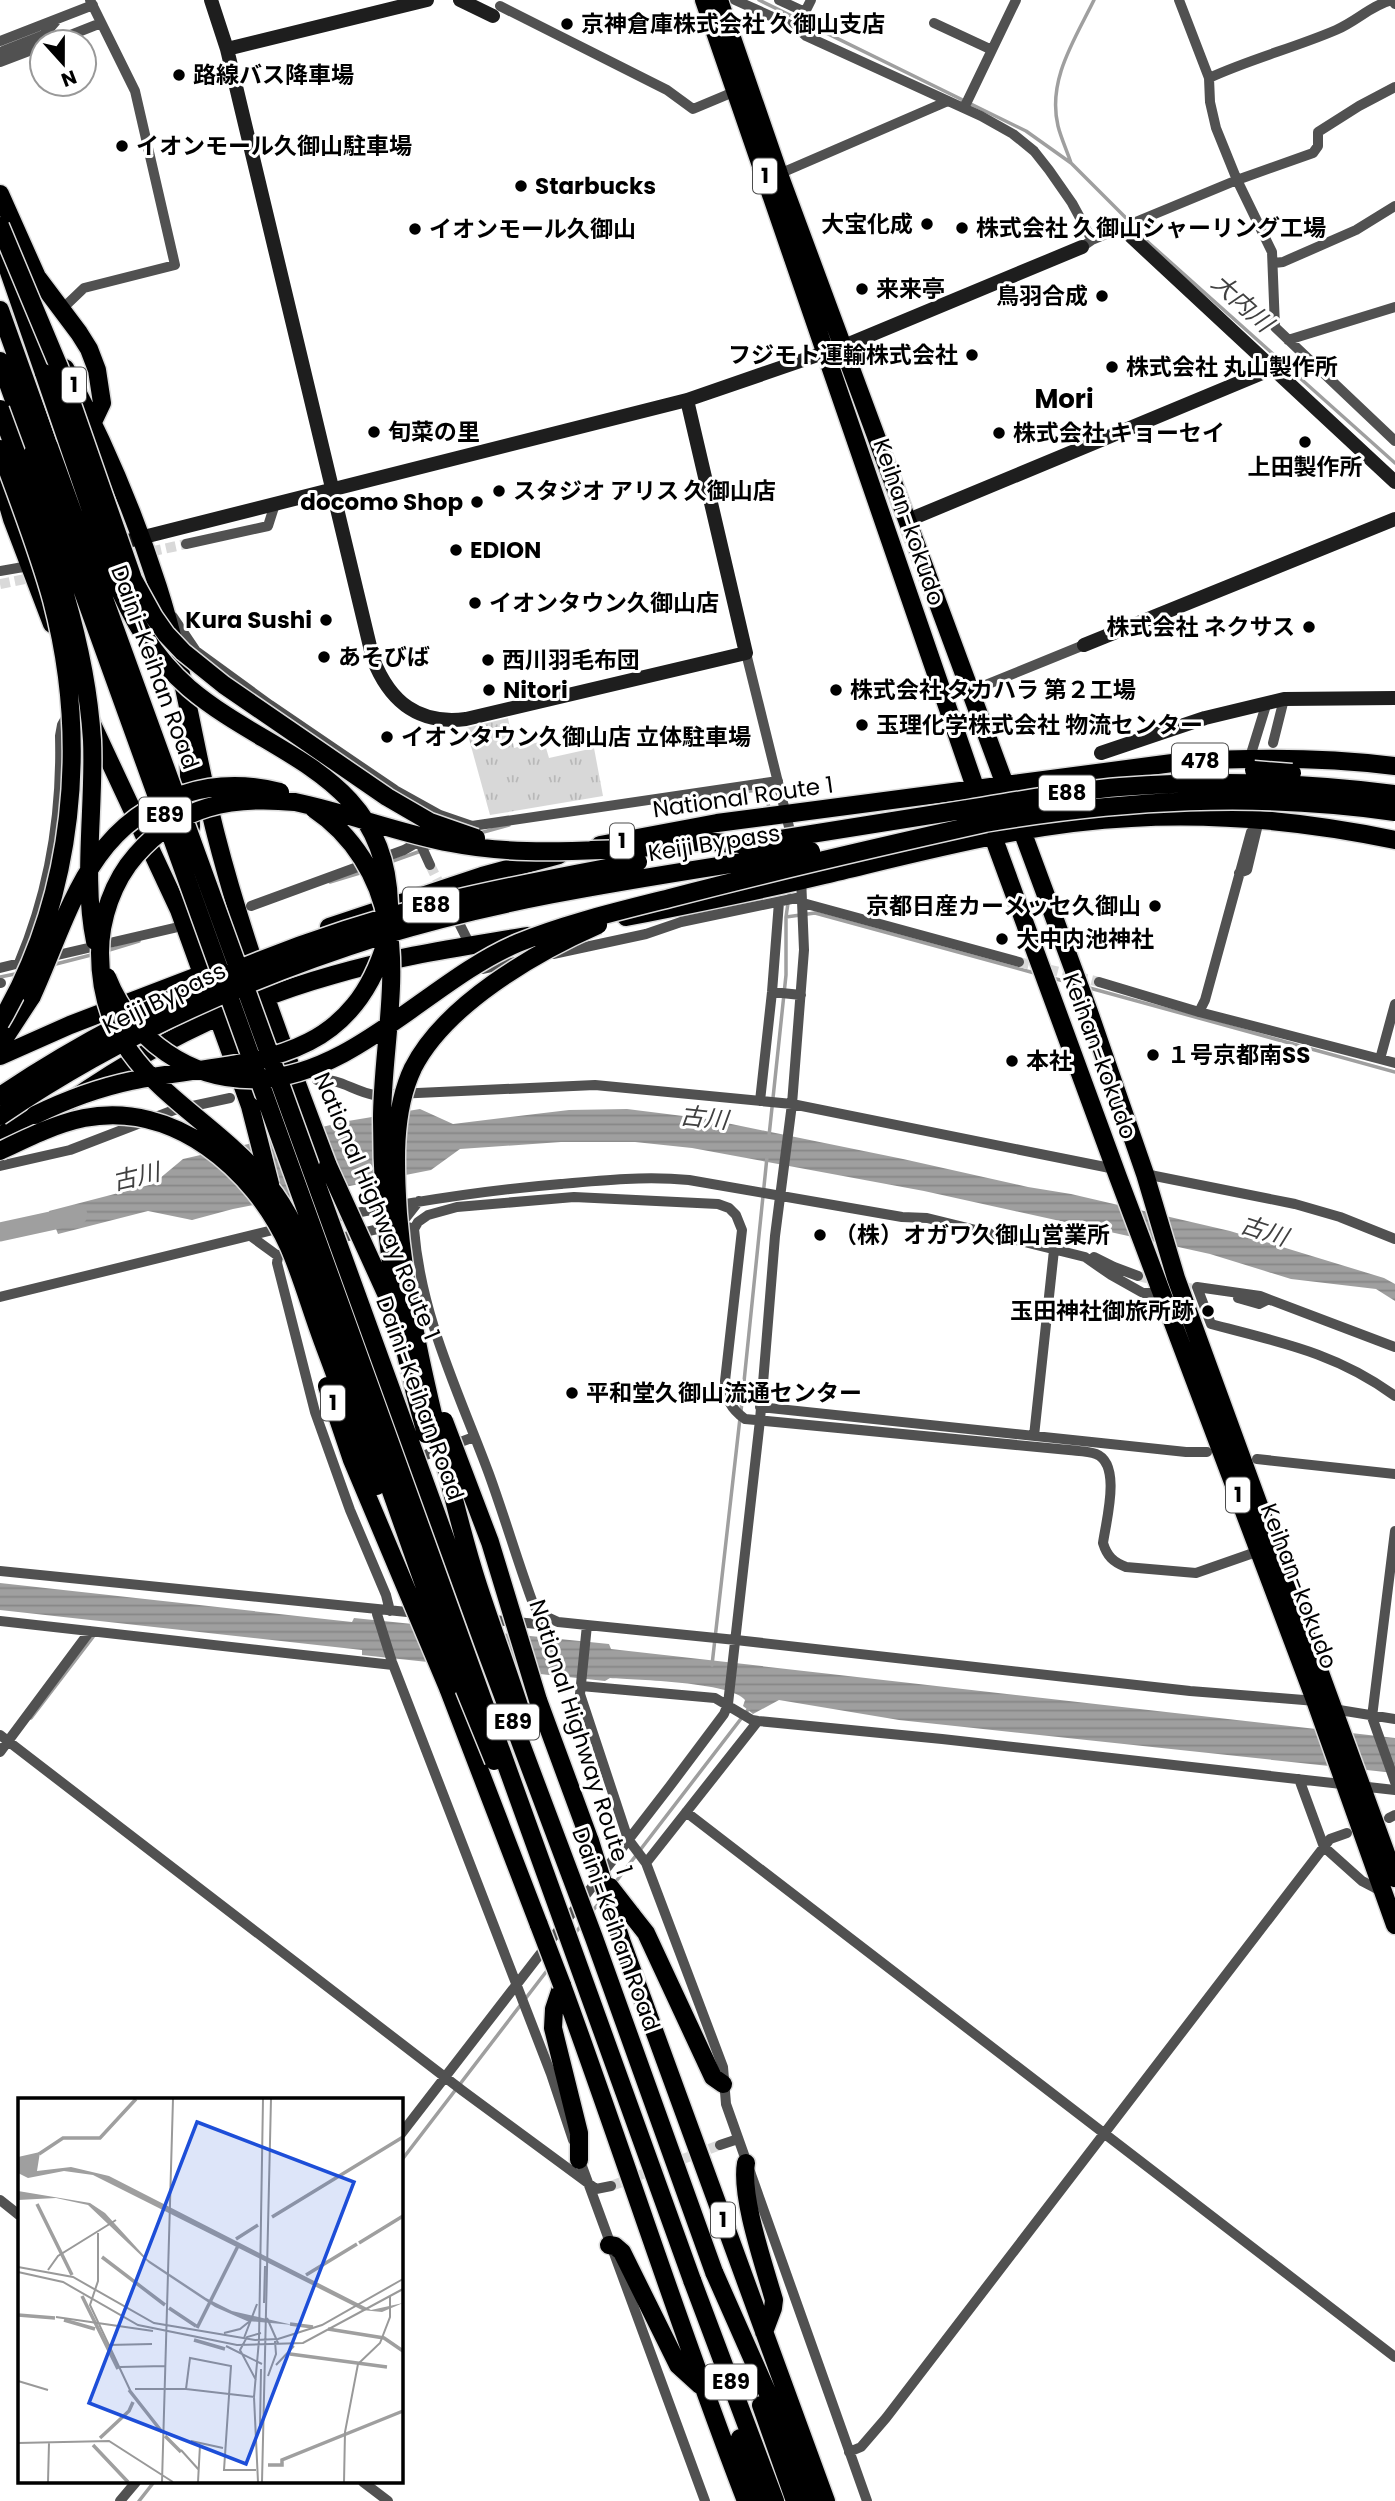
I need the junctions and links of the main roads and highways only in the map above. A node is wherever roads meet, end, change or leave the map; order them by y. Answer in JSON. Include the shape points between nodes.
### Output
{"nodes":[{"id":1,"x":704,"y":0,"type":"edge"},
{"id":2,"x":719,"y":0,"type":"edge"},
{"id":3,"x":0,"y":194,"type":"edge"},
{"id":4,"x":0,"y":226,"type":"edge"},
{"id":5,"x":0,"y":236,"type":"edge"},
{"id":6,"x":0,"y":246,"type":"edge"},
{"id":7,"x":0,"y":310,"type":"edge"},
{"id":8,"x":0,"y":361,"type":"edge"},
{"id":9,"x":0,"y":409,"type":"edge"},
{"id":10,"x":93,"y":422,"type":"junction"},
{"id":11,"x":0,"y":449,"type":"edge"},
{"id":12,"x":0,"y":478,"type":"edge"},
{"id":13,"x":0,"y":493,"type":"edge"},
{"id":14,"x":12,"y":519,"type":"junction"},
{"id":15,"x":185,"y":695,"type":"junction"},
{"id":16,"x":1252,"y":763,"type":"junction"},
{"id":17,"x":1395,"y":766,"type":"edge"},
{"id":18,"x":1395,"y":782,"type":"edge"},
{"id":19,"x":1006,"y":785,"type":"junction"},
{"id":20,"x":976,"y":790,"type":"junction"},
{"id":21,"x":1395,"y":794,"type":"edge"},
{"id":22,"x":1395,"y":812,"type":"edge"},
{"id":23,"x":1255,"y":826,"type":"junction"},
{"id":24,"x":1387,"y":826,"type":"edge"},
{"id":25,"x":993,"y":828,"type":"junction"},
{"id":26,"x":1023,"y":831,"type":"junction"},
{"id":27,"x":1395,"y":840,"type":"edge"},
{"id":28,"x":743,"y":845,"type":"junction"},
{"id":29,"x":602,"y":850,"type":"junction"},
{"id":30,"x":671,"y":898,"type":"junction"},
{"id":31,"x":252,"y":955,"type":"junction"},
{"id":32,"x":203,"y":974,"type":"junction"},
{"id":33,"x":235,"y":983,"type":"junction"},
{"id":34,"x":267,"y":997,"type":"junction"},
{"id":35,"x":219,"y":1016,"type":"junction"},
{"id":36,"x":0,"y":1023,"type":"edge"},
{"id":37,"x":0,"y":1045,"type":"edge"},
{"id":38,"x":0,"y":1055,"type":"edge"},
{"id":39,"x":0,"y":1096,"type":"edge"},
{"id":40,"x":0,"y":1116,"type":"edge"},
{"id":41,"x":0,"y":1136,"type":"edge"},
{"id":42,"x":0,"y":1152,"type":"edge"},
{"id":43,"x":304,"y":1305,"type":"junction"},
{"id":44,"x":478,"y":1584,"type":"junction"},
{"id":45,"x":438,"y":1624,"type":"junction"},
{"id":46,"x":1326,"y":1711,"type":"junction"},
{"id":47,"x":593,"y":1848,"type":"junction"},
{"id":48,"x":1389,"y":1885,"type":"edge"},
{"id":49,"x":1395,"y":1925,"type":"edge"},
{"id":50,"x":594,"y":1938,"type":"junction"},
{"id":51,"x":572,"y":1948,"type":"junction"},
{"id":52,"x":562,"y":1985,"type":"junction"},
{"id":53,"x":723,"y":2084,"type":"road end"},
{"id":54,"x":579,"y":2160,"type":"road end"},
{"id":55,"x":746,"y":2163,"type":"road end"},
{"id":56,"x":609,"y":2245,"type":"road end"},
{"id":57,"x":714,"y":2272,"type":"junction"},
{"id":58,"x":692,"y":2280,"type":"junction"},
{"id":59,"x":764,"y":2332,"type":"junction"},
{"id":60,"x":702,"y":2387,"type":"junction"},
{"id":61,"x":772,"y":2493,"type":"edge"},
{"id":62,"x":746,"y":2501,"type":"edge"},
{"id":63,"x":761,"y":2501,"type":"edge"},
{"id":64,"x":795,"y":2501,"type":"edge"},
{"id":65,"x":812,"y":2501,"type":"edge"},
{"id":66,"x":826,"y":2501,"type":"edge"}],
"edges":[{"from":1,"to":20,"type":"highway","name":"Keihan-kokudo","number":"1"},
{"from":2,"to":19,"type":"highway","name":"Keihan-kokudo","number":"1"},
{"from":3,"to":10,"type":"highway","via":[[37,277],[79,333],[97,370],[102,403]]},
{"from":4,"to":29,"type":"highway","bridge":true,"via":[[59,367],[133,579],[154,617],[183,652],[245,701],[430,822],[509,845]]},
{"from":5,"to":10,"type":"highway","name":"National Highway Route 1","number":"1"},
{"from":6,"to":41,"type":"highway","bridge":true,"via":[[113,574],[133,619],[172,672],[205,701],[307,762],[357,808],[384,861],[390,900],[386,943],[370,982],[343,1018],[308,1043],[267,1059],[107,1087],[59,1103]]},
{"from":7,"to":50,"type":"highway","name":"Daini-Keihan Road","number":"E89","bridge":true},
{"from":8,"to":51,"type":"highway","name":"Daini-Keihan Road","number":"E89","bridge":true},
{"from":9,"to":30,"type":"highway","bridge":true,"via":[[58,567],[82,669],[92,739],[90,893],[95,938],[120,1005],[139,1031],[166,1054],[227,1076],[257,1079],[301,1072],[354,1047],[467,970],[517,944],[574,923]]},
{"from":10,"to":15,"type":"highway","name":"National Highway Route 1","number":"1","via":[[159,588]]},
{"from":11,"to":36,"type":"highway","bridge":true,"via":[[52,601],[68,696],[72,765],[68,827],[55,893],[34,954]]},
{"from":12,"to":14,"type":"highway","number":"1"},
{"from":13,"to":14,"type":"highway"},
{"from":14,"to":32,"type":"highway","number":"1","via":[[79,696],[154,853]]},
{"from":15,"to":31,"type":"highway","name":"National Highway Route 1","number":"1","via":[[216,834]]},
{"from":15,"to":33,"type":"highway","via":[[196,867]]},
{"from":16,"to":17,"type":"highway","number":"478","via":[[1309,758]]},
{"from":16,"to":18,"type":"highway","bridge":true},
{"from":16,"to":19,"type":"highway","number":"478","via":[[1180,762]]},
{"from":19,"to":20,"type":"highway","name":"National Route 1","number":"1"},
{"from":19,"to":26,"type":"highway","name":"Keihan-kokudo","number":"1"},
{"from":20,"to":25,"type":"highway","name":"Keihan-kokudo","number":"1"},
{"from":20,"to":31,"type":"highway","name":"National Route 1","number":"1","via":[[663,832],[537,860]]},
{"from":21,"to":28,"type":"highway","name":"Keiji Bypass","number":"E88","bridge":true,"via":[[1273,783],[1118,787]]},
{"from":22,"to":25,"type":"highway","name":"Keiji Bypass","number":"E88","bridge":true,"via":[[1317,802],[1221,799],[1118,805]]},
{"from":23,"to":24,"type":"highway","via":[[1337,820]]},
{"from":23,"to":26,"type":"highway","via":[[1132,818]]},
{"from":23,"to":27,"type":"highway","via":[[1337,829]]},
{"from":25,"to":26,"type":"highway","number":"1"},
{"from":25,"to":30,"type":"highway","bridge":true,"via":[[796,866]]},
{"from":25,"to":33,"type":"highway","name":"Keiji Bypass","number":"E88","bridge":true,"via":[[641,879],[503,905],[382,936]]},
{"from":25,"to":34,"type":"highway","number":"1","via":[[802,894],[390,960]]},
{"from":25,"to":46,"type":"highway","name":"Keihan-kokudo","number":"1","via":[[1116,1173],[1147,1275],[1163,1293],[1259,1551]]},
{"from":26,"to":46,"type":"highway","name":"Keihan-kokudo","number":"1","via":[[1147,1178],[1176,1278]]},
{"from":28,"to":29,"type":"highway","bridge":true,"via":[[705,841]]},
{"from":28,"to":33,"type":"highway","name":"Keiji Bypass","number":"E88","bridge":true,"via":[[567,875],[434,904],[322,939]]},
{"from":29,"to":45,"type":"highway","bridge":true,"via":[[487,848],[295,802],[222,803],[189,814],[144,845],[114,890],[102,929],[102,987],[111,1020],[128,1052],[171,1097],[242,1157],[288,1214],[316,1279]]},
{"from":30,"to":44,"type":"highway","bridge":true,"via":[[590,929],[483,992],[432,1038],[406,1087],[396,1165],[407,1289],[443,1456]]},
{"from":31,"to":33,"type":"highway","number":"1"},
{"from":31,"to":33,"type":"highway","via":[[242,975],[241,996]]},
{"from":31,"to":34,"type":"highway","name":"National Highway Route 1","number":"1"},
{"from":32,"to":33,"type":"highway","number":"1"},
{"from":32,"to":35,"type":"highway","number":"1"},
{"from":32,"to":38,"type":"highway","number":"1"},
{"from":33,"to":34,"type":"highway","number":"1"},
{"from":33,"to":35,"type":"highway","number":"1"},
{"from":33,"to":35,"type":"highway"},
{"from":33,"to":39,"type":"highway","name":"Keiji Bypass","number":"E88","bridge":true,"via":[[147,1012]]},
{"from":33,"to":40,"type":"highway","name":"Keiji Bypass","number":"E88","bridge":true},
{"from":33,"to":43,"type":"highway","bridge":true,"via":[[274,1101]]},
{"from":34,"to":47,"type":"highway","name":"National Highway Route 1","number":"1","bridge":true,"via":[[334,1178],[459,1458],[538,1700]]},
{"from":35,"to":42,"type":"highway","number":"1","bridge":true,"via":[[128,1062]]},
{"from":35,"to":43,"type":"highway","number":"1","bridge":true,"via":[[250,1106]]},
{"from":37,"to":44,"type":"highway","bridge":true,"via":[[32,996],[87,873],[118,832],[150,807],[192,791],[255,787],[299,799],[352,843],[373,878],[390,943],[383,1157],[387,1235],[400,1326],[430,1448]]},
{"from":42,"to":45,"type":"highway","bridge":true,"via":[[83,1119],[131,1116],[194,1138],[249,1184],[289,1247],[363,1450]]},
{"from":43,"to":52,"type":"highway","number":"1","bridge":true,"via":[[352,1460],[448,1688]]},
{"from":44,"to":50,"type":"highway","bridge":true},
{"from":45,"to":51,"type":"highway","bridge":true},
{"from":46,"to":48,"type":"highway","name":"Keihan-kokudo","number":"1"},
{"from":47,"to":53,"type":"highway","bridge":true,"via":[[613,1893],[646,1933],[713,2077]]},
{"from":47,"to":59,"type":"highway","name":"National Highway Route 1","number":"1","bridge":true,"via":[[621,1940]]},
{"from":48,"to":49,"type":"highway","name":"Keihan-kokudo","number":"1"},
{"from":50,"to":57,"type":"highway","name":"Daini-Keihan Road","number":"E89","bridge":true},
{"from":51,"to":58,"type":"highway","name":"Daini-Keihan Road","number":"E89","bridge":true},
{"from":52,"to":54,"type":"highway","via":[[553,2028],[579,2133]]},
{"from":52,"to":60,"type":"highway","number":"1"},
{"from":55,"to":59,"type":"highway","via":[[746,2194],[774,2300]]},
{"from":56,"to":60,"type":"highway","via":[[622,2252],[678,2365]]},
{"from":57,"to":64,"type":"highway","name":"Daini-Keihan Road","number":"E89"},
{"from":57,"to":65,"type":"highway"},
{"from":58,"to":61,"type":"highway","name":"Daini-Keihan Road","number":"E89"},
{"from":58,"to":63,"type":"highway"},
{"from":59,"to":66,"type":"highway","name":"National Highway Route 1","number":"1"},
{"from":60,"to":62,"type":"highway","number":"1"}]}
